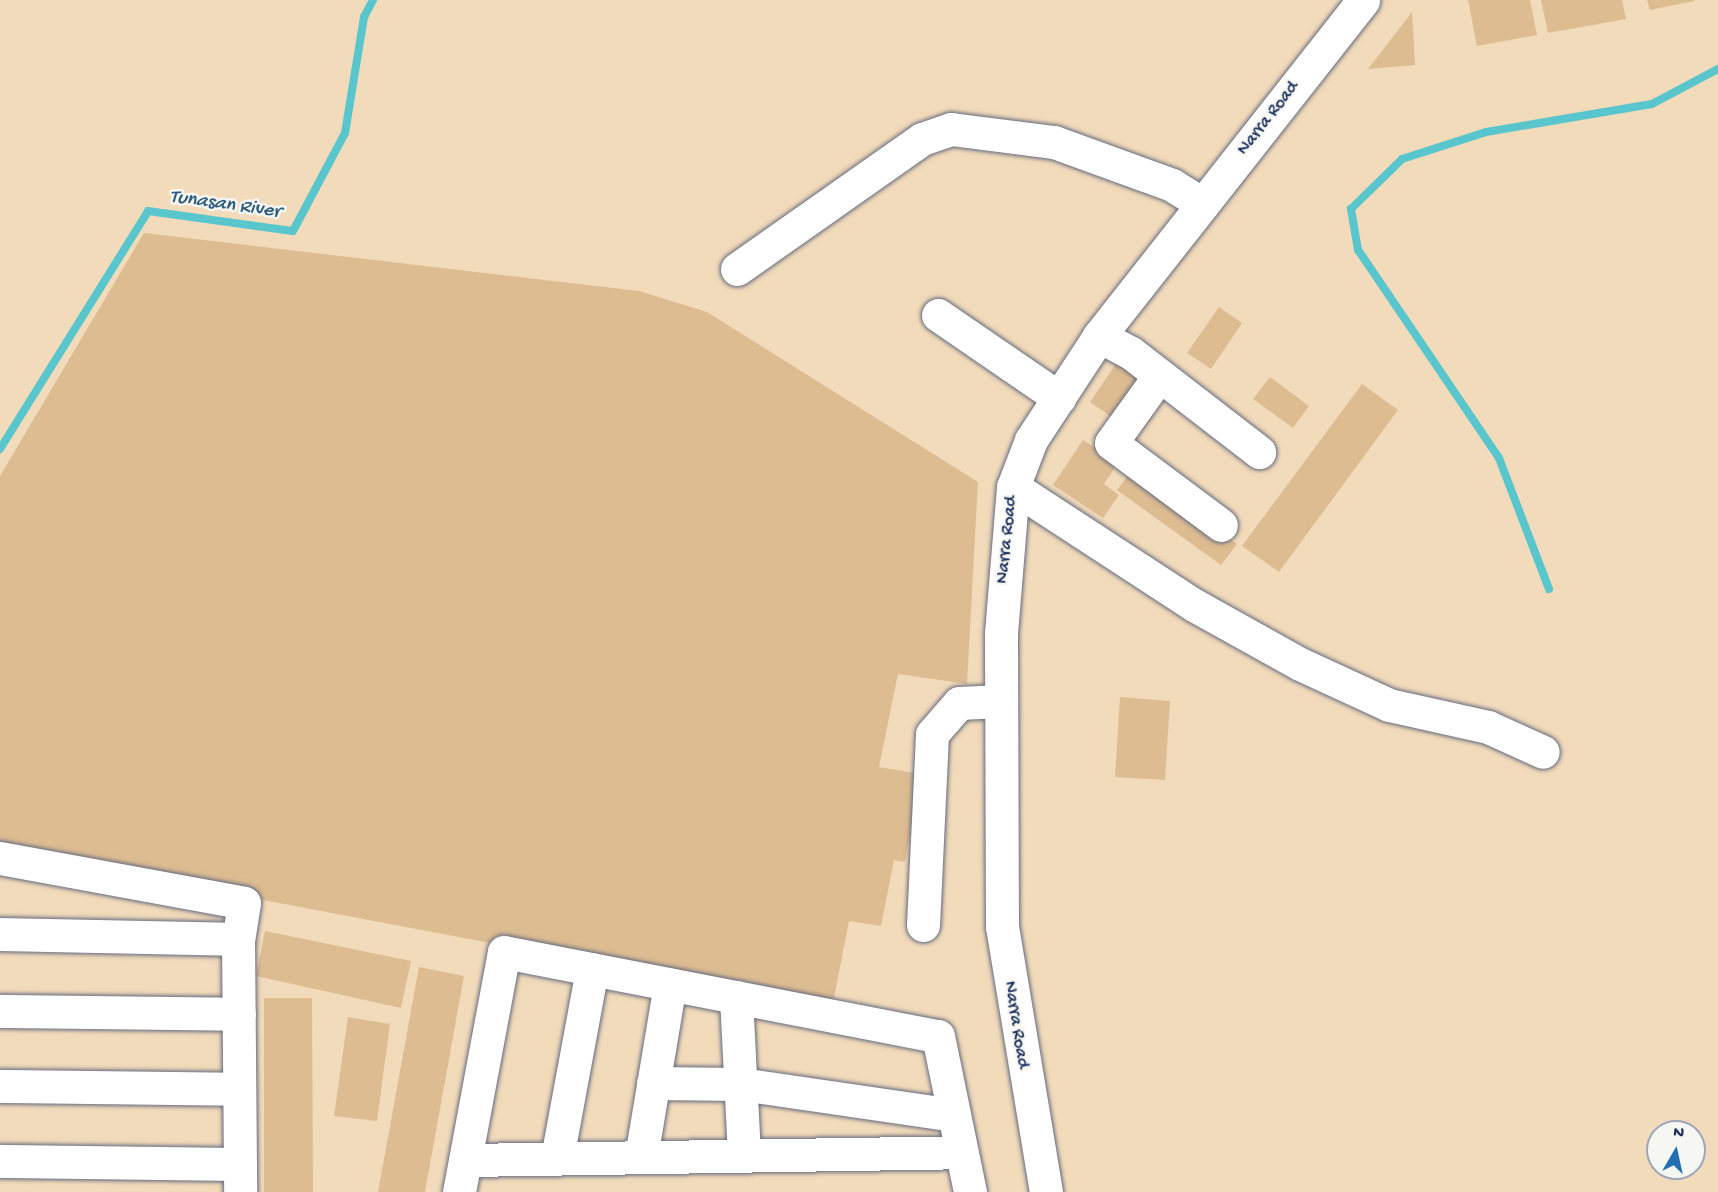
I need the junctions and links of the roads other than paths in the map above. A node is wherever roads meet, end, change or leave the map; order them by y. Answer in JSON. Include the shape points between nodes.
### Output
{"nodes":[{"id":1,"x":1363,"y":0,"type":"edge"},
{"id":2,"x":1202,"y":204,"type":"junction"},
{"id":3,"x":737,"y":268,"type":"dead end"},
{"id":4,"x":938,"y":315,"type":"dead end"},
{"id":5,"x":1099,"y":336,"type":"junction"},
{"id":6,"x":1159,"y":376,"type":"junction"},
{"id":7,"x":1059,"y":398,"type":"junction"},
{"id":8,"x":1258,"y":452,"type":"dead end"},
{"id":9,"x":1013,"y":487,"type":"junction"},
{"id":10,"x":1221,"y":525,"type":"dead end"},
{"id":11,"x":1001,"y":701,"type":"junction"},
{"id":12,"x":1543,"y":752,"type":"dead end"},
{"id":13,"x":0,"y":858,"type":"edge"},
{"id":14,"x":923,"y":925,"type":"dead end"},
{"id":15,"x":0,"y":934,"type":"edge"},
{"id":16,"x":238,"y":939,"type":"junction"},
{"id":17,"x":592,"y":969,"type":"junction"},
{"id":18,"x":670,"y":984,"type":"junction"},
{"id":19,"x":736,"y":997,"type":"junction"},
{"id":20,"x":0,"y":1011,"type":"edge"},
{"id":21,"x":239,"y":1014,"type":"junction"},
{"id":22,"x":653,"y":1083,"type":"junction"},
{"id":23,"x":741,"y":1084,"type":"junction"},
{"id":24,"x":0,"y":1086,"type":"edge"},
{"id":25,"x":239,"y":1089,"type":"junction"},
{"id":26,"x":954,"y":1115,"type":"junction"},
{"id":27,"x":961,"y":1152,"type":"junction"},
{"id":28,"x":744,"y":1155,"type":"junction"},
{"id":29,"x":641,"y":1157,"type":"junction"},
{"id":30,"x":558,"y":1158,"type":"junction"},
{"id":31,"x":466,"y":1160,"type":"junction"},
{"id":32,"x":0,"y":1161,"type":"edge"},
{"id":33,"x":240,"y":1178,"type":"edge"},
{"id":34,"x":459,"y":1192,"type":"edge"},
{"id":35,"x":970,"y":1192,"type":"edge"},
{"id":36,"x":1046,"y":1192,"type":"edge"}],
"edges":[{"from":1,"to":2,"type":"street","name":"Narra Road"},
{"from":2,"to":3,"type":"street","via":[[1172,186],[1054,142],[951,129],[922,139]]},
{"from":2,"to":5,"type":"street","name":"Narra Road"},
{"from":4,"to":7,"type":"street"},
{"from":5,"to":6,"type":"street","via":[[1131,353]]},
{"from":5,"to":7,"type":"street","name":"Narra Road"},
{"from":6,"to":8,"type":"street"},
{"from":6,"to":10,"type":"street","via":[[1111,443]]},
{"from":7,"to":9,"type":"street","name":"Narra Road","via":[[1031,440]]},
{"from":9,"to":11,"type":"street","name":"Narra Road","via":[[1004,571]]},
{"from":9,"to":12,"type":"street","via":[[1194,605],[1299,664],[1389,705],[1488,728]]},
{"from":11,"to":14,"type":"street","via":[[959,703],[932,734]]},
{"from":11,"to":36,"type":"street","name":"Narra Road","via":[[1002,927]]},
{"from":13,"to":16,"type":"street","via":[[244,903]]},
{"from":15,"to":16,"type":"street"},
{"from":16,"to":21,"type":"street"},
{"from":17,"to":18,"type":"street"},
{"from":17,"to":30,"type":"street"},
{"from":17,"to":31,"type":"street","via":[[504,952]]},
{"from":18,"to":19,"type":"street"},
{"from":18,"to":22,"type":"street"},
{"from":19,"to":23,"type":"street"},
{"from":19,"to":26,"type":"street","via":[[938,1036]]},
{"from":20,"to":21,"type":"street"},
{"from":21,"to":25,"type":"street"},
{"from":22,"to":23,"type":"street"},
{"from":22,"to":29,"type":"street"},
{"from":23,"to":26,"type":"street"},
{"from":23,"to":28,"type":"street"},
{"from":24,"to":25,"type":"street"},
{"from":25,"to":33,"type":"street"},
{"from":26,"to":27,"type":"street"},
{"from":27,"to":28,"type":"street"},
{"from":27,"to":35,"type":"street"},
{"from":28,"to":29,"type":"street"},
{"from":29,"to":30,"type":"street"},
{"from":30,"to":31,"type":"street"},
{"from":31,"to":34,"type":"street"},
{"from":32,"to":33,"type":"street"}]}
